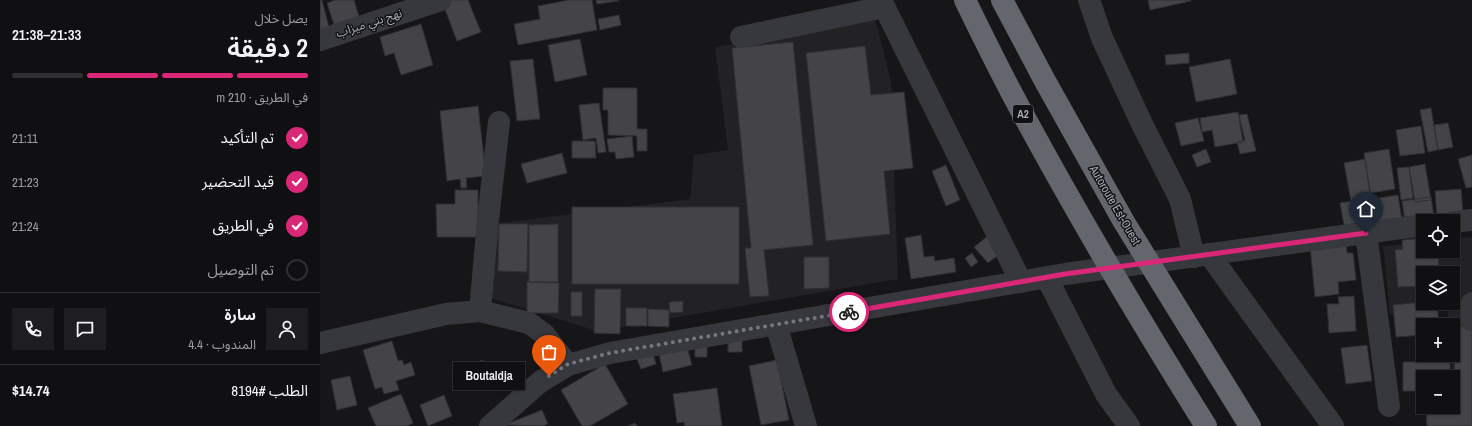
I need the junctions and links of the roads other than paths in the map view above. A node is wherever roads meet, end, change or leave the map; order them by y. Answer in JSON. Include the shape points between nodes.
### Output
{"nodes":[{"id":1,"x":441,"y":0,"type":"edge"},
{"id":2,"x":964,"y":0,"type":"edge"},
{"id":3,"x":1002,"y":0,"type":"edge"},
{"id":4,"x":1090,"y":0,"type":"edge"},
{"id":5,"x":882,"y":3,"type":"edge"},
{"id":6,"x":741,"y":37,"type":"dead end"},
{"id":7,"x":320,"y":40,"type":"edge"},
{"id":8,"x":499,"y":122,"type":"dead end"},
{"id":9,"x":1472,"y":220,"type":"edge"},
{"id":10,"x":1460,"y":221,"type":"edge"},
{"id":11,"x":1416,"y":226,"type":"edge"},
{"id":12,"x":1366,"y":233,"type":"junction"},
{"id":13,"x":1201,"y":256,"type":"junction"},
{"id":14,"x":1047,"y":278,"type":"junction"},
{"id":15,"x":1021,"y":282,"type":"junction"},
{"id":16,"x":480,"y":311,"type":"junction"},
{"id":17,"x":776,"y":324,"type":"junction"},
{"id":18,"x":320,"y":343,"type":"edge"},
{"id":19,"x":568,"y":364,"type":"junction"},
{"id":20,"x":1389,"y":406,"type":"dead end"},
{"id":21,"x":490,"y":426,"type":"edge"},
{"id":22,"x":806,"y":426,"type":"edge"},
{"id":23,"x":1129,"y":426,"type":"edge"},
{"id":24,"x":1206,"y":426,"type":"edge"},
{"id":25,"x":1250,"y":426,"type":"edge"},
{"id":26,"x":1333,"y":426,"type":"edge"}],
"edges":[{"from":1,"to":7,"type":"street","name":"نهج بني ميزاب"},
{"from":2,"to":24,"type":"highway","number":"A2","via":[[1023,115],[1085,226],[1136,315]]},
{"from":3,"to":25,"type":"highway","name":"Autoroute Est-Ouest","via":[[1124,222]]},
{"from":4,"to":13,"type":"street","via":[[1102,38],[1180,199]]},
{"from":5,"to":6,"type":"street"},
{"from":5,"to":15,"type":"street"},
{"from":8,"to":16,"type":"street"},
{"from":9,"to":10,"type":"street"},
{"from":11,"to":12,"type":"street"},
{"from":12,"to":13,"type":"street"},
{"from":12,"to":20,"type":"street"},
{"from":13,"to":14,"type":"street"},
{"from":13,"to":26,"type":"street"},
{"from":14,"to":15,"type":"street"},
{"from":14,"to":23,"type":"street","via":[[1106,394]]},
{"from":15,"to":17,"type":"street"},
{"from":16,"to":18,"type":"street","via":[[446,314]]},
{"from":16,"to":19,"type":"street","via":[[529,322],[544,334]]},
{"from":17,"to":19,"type":"street","via":[[610,353]]},
{"from":17,"to":22,"type":"street"},
{"from":19,"to":21,"type":"street","via":[[540,382]]}]}
